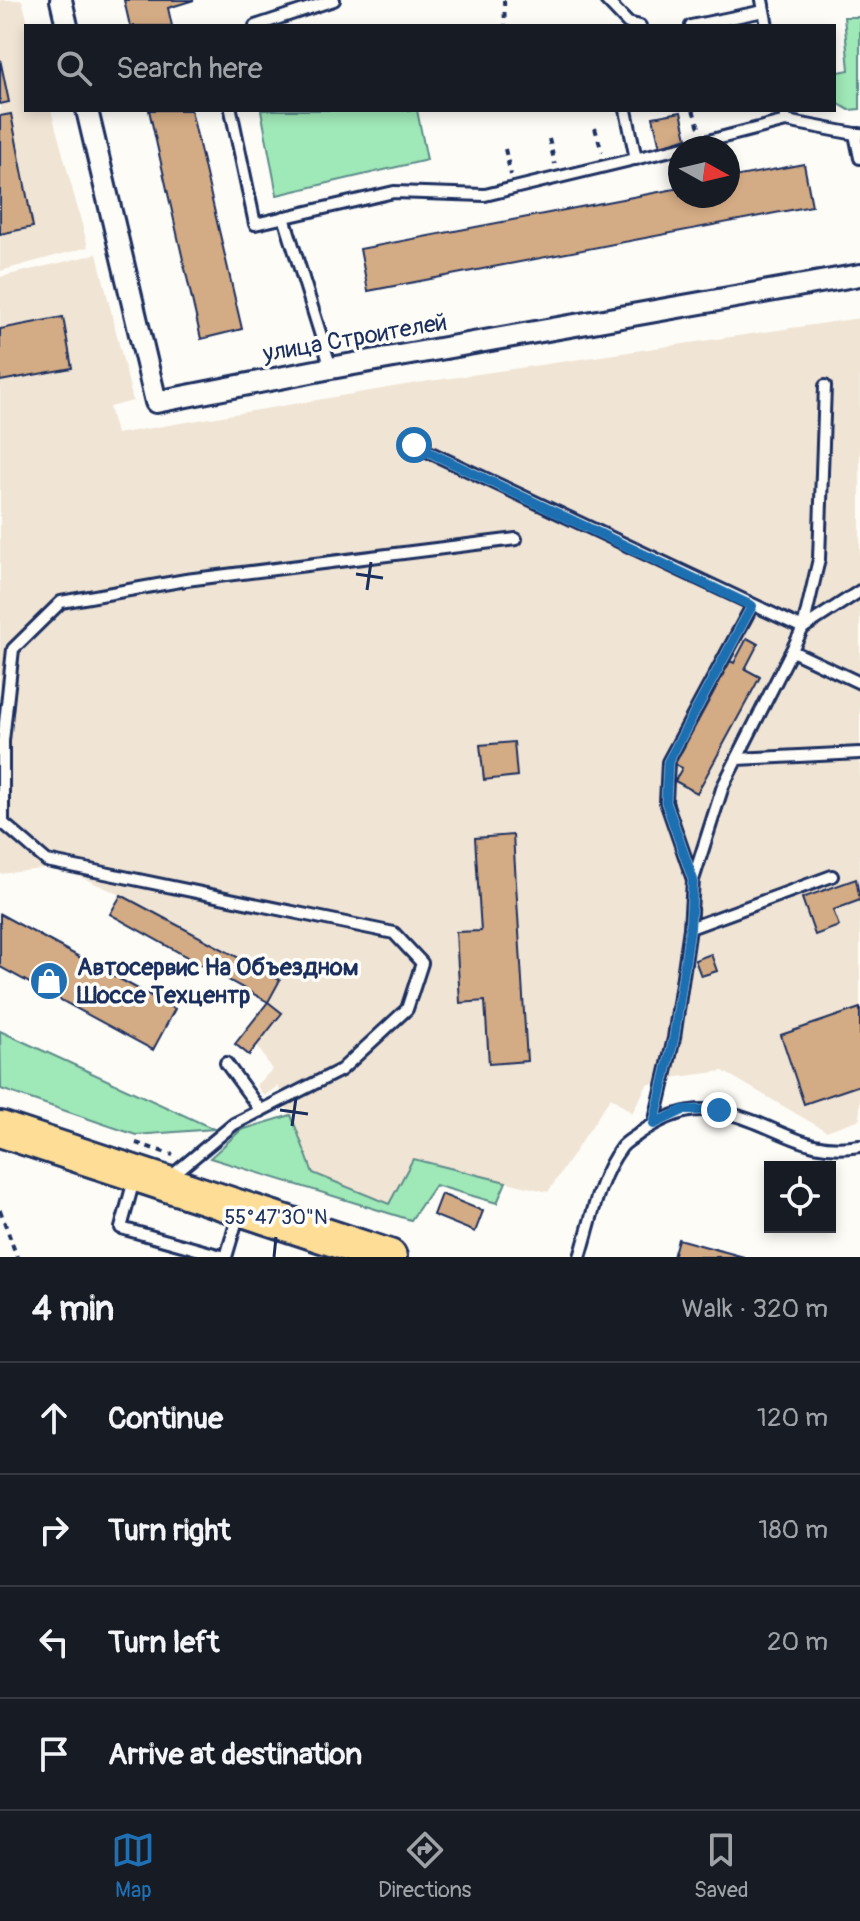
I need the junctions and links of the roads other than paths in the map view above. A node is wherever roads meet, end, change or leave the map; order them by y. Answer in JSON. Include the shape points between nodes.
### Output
{"nodes":[{"id":1,"x":61,"y":0,"type":"edge"},
{"id":2,"x":334,"y":0,"type":"edge"},
{"id":3,"x":606,"y":0,"type":"edge"},
{"id":4,"x":763,"y":6,"type":"edge"},
{"id":5,"x":618,"y":20,"type":"edge"},
{"id":6,"x":67,"y":24,"type":"edge"},
{"id":7,"x":261,"y":24,"type":"edge"},
{"id":8,"x":698,"y":24,"type":"edge"},
{"id":9,"x":87,"y":112,"type":"edge"},
{"id":10,"x":231,"y":112,"type":"edge"},
{"id":11,"x":626,"y":112,"type":"edge"},
{"id":12,"x":785,"y":116,"type":"edge"},
{"id":13,"x":858,"y":134,"type":"edge"},
{"id":14,"x":720,"y":136,"type":"edge"},
{"id":15,"x":668,"y":151,"type":"edge"},
{"id":16,"x":860,"y":158,"type":"edge"},
{"id":17,"x":636,"y":159,"type":"junction"},
{"id":18,"x":284,"y":217,"type":"junction"},
{"id":19,"x":860,"y":275,"type":"edge"},
{"id":20,"x":331,"y":368,"type":"junction"},
{"id":21,"x":825,"y":386,"type":"dead end"},
{"id":22,"x":414,"y":445,"type":"dead end"},
{"id":23,"x":516,"y":539,"type":"dead end"},
{"id":24,"x":860,"y":591,"type":"edge"},
{"id":25,"x":752,"y":606,"type":"junction"},
{"id":26,"x":803,"y":628,"type":"junction"},
{"id":27,"x":792,"y":651,"type":"junction"},
{"id":28,"x":860,"y":683,"type":"edge"},
{"id":29,"x":860,"y":753,"type":"edge"},
{"id":30,"x":737,"y":759,"type":"junction"},
{"id":31,"x":832,"y":876,"type":"dead end"},
{"id":32,"x":693,"y":880,"type":"junction"},
{"id":33,"x":690,"y":928,"type":"junction"},
{"id":34,"x":226,"y":1063,"type":"dead end"},
{"id":35,"x":261,"y":1111,"type":"junction"},
{"id":36,"x":654,"y":1124,"type":"junction"},
{"id":37,"x":4,"y":1132,"type":"edge"},
{"id":38,"x":860,"y":1146,"type":"edge"},
{"id":39,"x":149,"y":1179,"type":"junction"},
{"id":40,"x":240,"y":1208,"type":"junction"},
{"id":41,"x":226,"y":1257,"type":"edge"},
{"id":42,"x":389,"y":1257,"type":"edge"},
{"id":43,"x":580,"y":1257,"type":"edge"}],
"edges":[{"from":1,"to":6,"type":"street"},
{"from":2,"to":7,"type":"lane"},
{"from":3,"to":5,"type":"lane"},
{"from":4,"to":8,"type":"lane"},
{"from":9,"to":20,"type":"street","name":"улица Строителей","via":[[156,402]]},
{"from":10,"to":18,"type":"lane","via":[[255,224]]},
{"from":11,"to":17,"type":"lane"},
{"from":12,"to":13,"type":"lane"},
{"from":12,"to":14,"type":"lane"},
{"from":13,"to":16,"type":"lane"},
{"from":15,"to":17,"type":"lane"},
{"from":17,"to":18,"type":"lane","via":[[485,195],[394,192]]},
{"from":18,"to":20,"type":"lane"},
{"from":19,"to":20,"type":"street","name":"улица Строителей"},
{"from":21,"to":26,"type":"lane","via":[[819,559]]},
{"from":22,"to":25,"type":"lane"},
{"from":23,"to":35,"type":"lane","via":[[186,580],[61,602],[13,649],[3,741],[3,823],[47,861],[394,933],[422,963],[407,1009],[376,1039],[341,1070]]},
{"from":24,"to":26,"type":"lane"},
{"from":25,"to":26,"type":"lane"},
{"from":25,"to":32,"type":"lane","via":[[668,762],[666,802]]},
{"from":26,"to":27,"type":"lane"},
{"from":27,"to":28,"type":"lane"},
{"from":27,"to":30,"type":"lane"},
{"from":29,"to":30,"type":"lane"},
{"from":30,"to":32,"type":"lane"},
{"from":31,"to":33,"type":"lane"},
{"from":32,"to":33,"type":"lane"},
{"from":33,"to":36,"type":"lane","via":[[674,1038]]},
{"from":34,"to":35,"type":"lane"},
{"from":35,"to":39,"type":"lane"},
{"from":36,"to":38,"type":"lane","via":[[683,1110],[719,1110],[811,1147]]},
{"from":36,"to":43,"type":"lane","via":[[621,1147],[602,1184]]},
{"from":37,"to":39,"type":"main road"},
{"from":39,"to":40,"type":"main road"},
{"from":39,"to":41,"type":"lane","via":[[121,1228]]},
{"from":40,"to":41,"type":"lane"},
{"from":40,"to":42,"type":"main road"}]}
